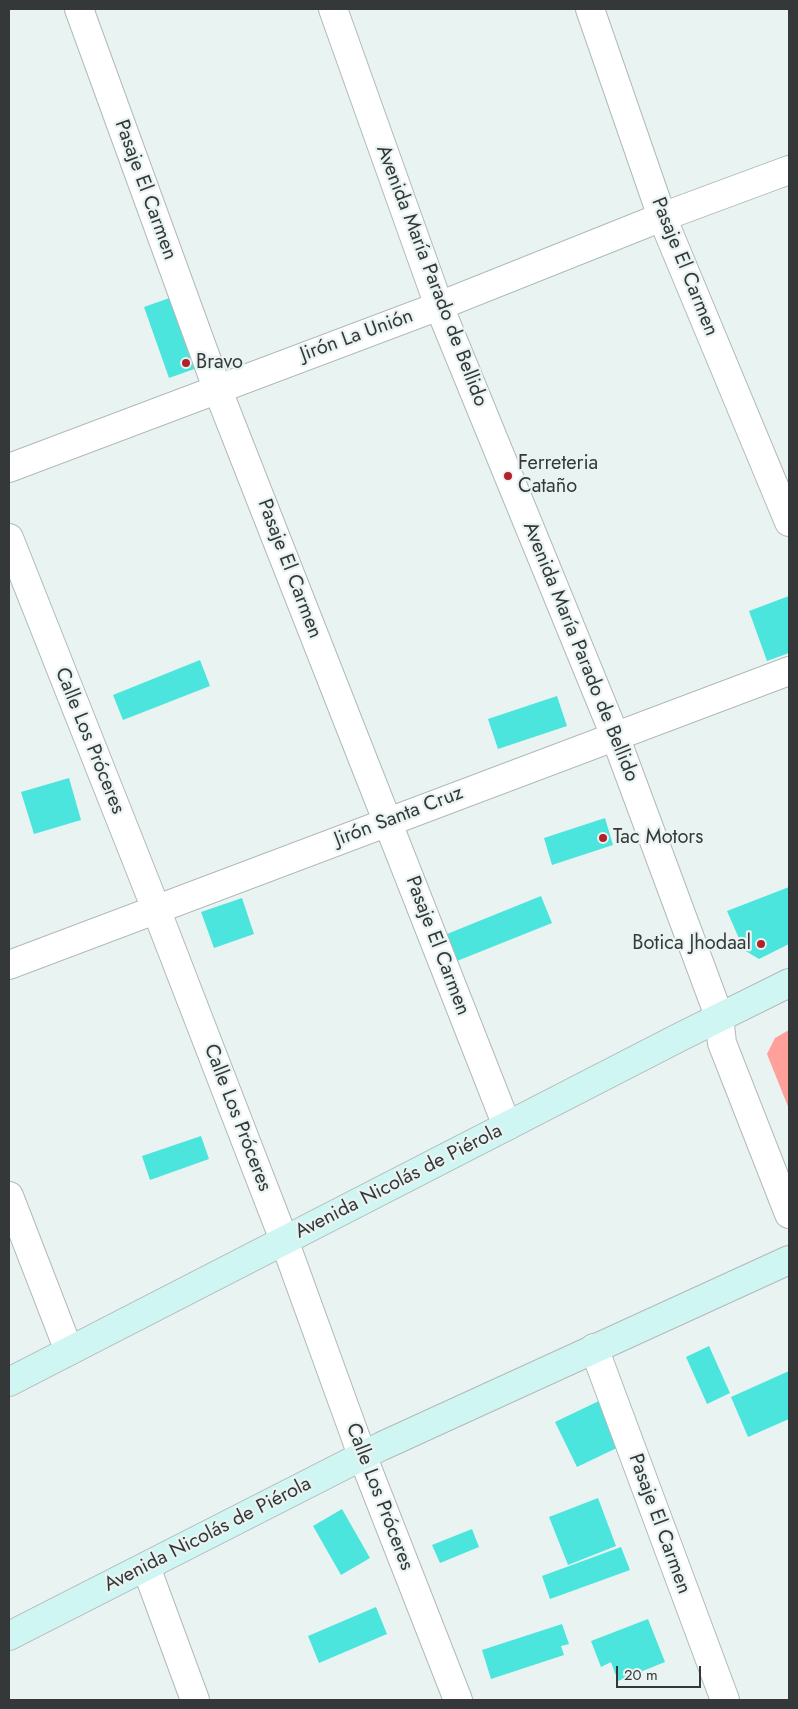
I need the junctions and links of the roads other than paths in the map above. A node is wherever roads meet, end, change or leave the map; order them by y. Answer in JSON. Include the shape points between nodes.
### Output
{"nodes":[{"id":1,"x":79,"y":9,"type":"edge"},
{"id":2,"x":333,"y":9,"type":"edge"},
{"id":3,"x":590,"y":9,"type":"edge"},
{"id":4,"x":789,"y":170,"type":"edge"},
{"id":5,"x":662,"y":217,"type":"junction"},
{"id":6,"x":439,"y":306,"type":"junction"},
{"id":7,"x":217,"y":388,"type":"junction"},
{"id":8,"x":9,"y":468,"type":"edge"},
{"id":9,"x":789,"y":522,"type":"edge"},
{"id":10,"x":9,"y":538,"type":"edge"},
{"id":11,"x":789,"y":671,"type":"edge"},
{"id":12,"x":616,"y":736,"type":"junction"},
{"id":13,"x":388,"y":821,"type":"junction"},
{"id":14,"x":156,"y":909,"type":"junction"},
{"id":15,"x":9,"y":965,"type":"edge"},
{"id":16,"x":789,"y":982,"type":"edge"},
{"id":17,"x":720,"y":1016,"type":"junction"},
{"id":18,"x":507,"y":1126,"type":"junction"},
{"id":19,"x":789,"y":1171,"type":"edge"},
{"id":20,"x":9,"y":1196,"type":"edge"},
{"id":21,"x":789,"y":1214,"type":"edge"},
{"id":22,"x":284,"y":1240,"type":"junction"},
{"id":23,"x":789,"y":1260,"type":"edge"},
{"id":24,"x":594,"y":1348,"type":"junction"},
{"id":25,"x":69,"y":1351,"type":"junction"},
{"id":26,"x":9,"y":1382,"type":"edge"},
{"id":27,"x":362,"y":1456,"type":"junction"},
{"id":28,"x":146,"y":1567,"type":"junction"},
{"id":29,"x":9,"y":1636,"type":"edge"},
{"id":30,"x":195,"y":1700,"type":"edge"},
{"id":31,"x":458,"y":1700,"type":"edge"},
{"id":32,"x":725,"y":1700,"type":"edge"}],
"edges":[{"from":1,"to":7,"type":"street","name":"Pasaje El Carmen"},
{"from":2,"to":6,"type":"street","name":"Avenida María Parado de Bellido"},
{"from":3,"to":5,"type":"street","name":"Pasaje El Carmen"},
{"from":4,"to":5,"type":"street","name":"Jirón La Unión"},
{"from":5,"to":6,"type":"street","name":"Jirón La Unión"},
{"from":5,"to":9,"type":"street","name":"Pasaje El Carmen"},
{"from":6,"to":7,"type":"street","name":"Jirón La Unión"},
{"from":6,"to":12,"type":"street","name":"Avenida María Parado de Bellido"},
{"from":7,"to":8,"type":"street","name":"Jirón La Unión"},
{"from":7,"to":13,"type":"street","name":"Pasaje El Carmen"},
{"from":10,"to":14,"type":"street","name":"Calle Los Próceres"},
{"from":11,"to":12,"type":"street","name":"Jirón Santa Cruz"},
{"from":12,"to":13,"type":"street","name":"Jirón Santa Cruz"},
{"from":12,"to":17,"type":"street","name":"Avenida María Parado de Bellido"},
{"from":13,"to":14,"type":"street","name":"Jirón Santa Cruz"},
{"from":13,"to":18,"type":"street","name":"Pasaje El Carmen"},
{"from":14,"to":15,"type":"street","name":"Jirón Santa Cruz"},
{"from":14,"to":22,"type":"street","name":"Calle Los Próceres"},
{"from":16,"to":17,"type":"main road","name":"Avenida Nicolás de Piérola"},
{"from":17,"to":18,"type":"main road","name":"Avenida Nicolás de Piérola"},
{"from":17,"to":19,"type":"street","name":"Avenida María Parado de Bellido","via":[[736,1036]]},
{"from":17,"to":21,"type":"street","name":"Avenida María Parado de Bellido","via":[[722,1043]]},
{"from":18,"to":22,"type":"main road","name":"Avenida Nicolás de Piérola"},
{"from":20,"to":25,"type":"street"},
{"from":22,"to":25,"type":"main road","name":"Avenida Nicolás de Piérola"},
{"from":22,"to":27,"type":"street","name":"Calle Los Próceres"},
{"from":23,"to":24,"type":"main road","name":"Avenida Nicolás de Piérola"},
{"from":24,"to":27,"type":"main road","name":"Avenida Nicolás de Piérola"},
{"from":24,"to":32,"type":"street","name":"Pasaje El Carmen"},
{"from":25,"to":26,"type":"main road","name":"Avenida Nicolás de Piérola"},
{"from":27,"to":28,"type":"main road","name":"Avenida Nicolás de Piérola"},
{"from":27,"to":31,"type":"street","name":"Calle Los Próceres"},
{"from":28,"to":29,"type":"main road","name":"Avenida Nicolás de Piérola"},
{"from":28,"to":30,"type":"street"}]}
